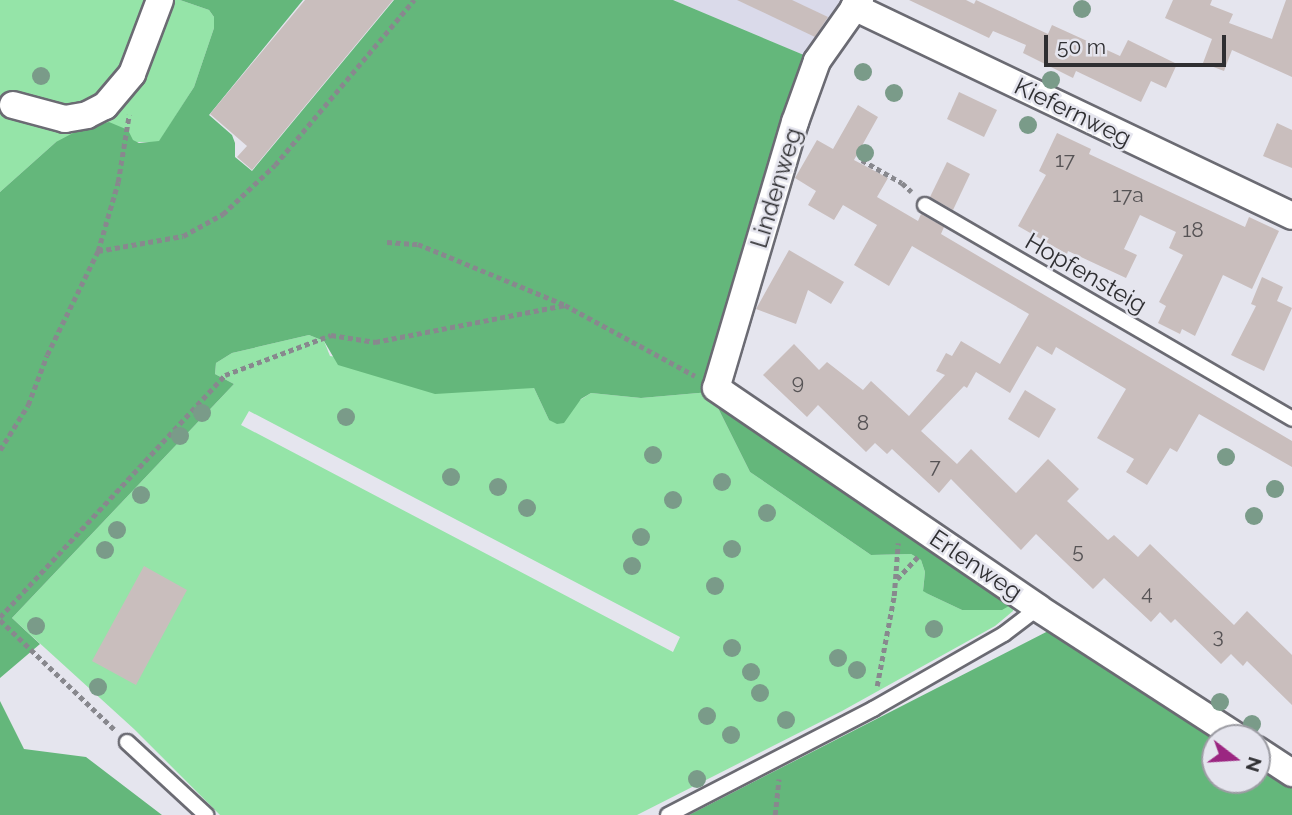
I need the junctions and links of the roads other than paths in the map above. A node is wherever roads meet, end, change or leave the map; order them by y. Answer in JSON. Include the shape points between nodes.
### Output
{"nodes":[{"id":1,"x":160,"y":0,"type":"edge"},
{"id":2,"x":857,"y":4,"type":"edge"},
{"id":3,"x":13,"y":105,"type":"dead end"},
{"id":4,"x":925,"y":205,"type":"road end"},
{"id":5,"x":1292,"y":216,"type":"edge"},
{"id":6,"x":716,"y":388,"type":"joint"},
{"id":7,"x":1292,"y":419,"type":"edge"},
{"id":8,"x":1038,"y":608,"type":"junction"},
{"id":9,"x":1217,"y":724,"type":"edge"},
{"id":10,"x":127,"y":742,"type":"road end"},
{"id":11,"x":1271,"y":759,"type":"edge"},
{"id":12,"x":1292,"y":773,"type":"edge"},
{"id":13,"x":206,"y":815,"type":"edge"},
{"id":14,"x":668,"y":815,"type":"edge"}],
"edges":[{"from":1,"to":3,"type":"street","via":[[142,52],[121,91],[96,111],[65,119]]},
{"from":2,"to":5,"type":"street","name":"Kiefernweg"},
{"from":2,"to":6,"type":"street","name":"Lindenweg","via":[[838,26],[812,73]]},
{"from":4,"to":7,"type":"lane","name":"Hopfensteig"},
{"from":6,"to":8,"type":"street","name":"Erlenweg"},
{"from":8,"to":9,"type":"street","name":"Erlenweg"},
{"from":8,"to":14,"type":"lane","via":[[1004,634],[873,709]]},
{"from":10,"to":13,"type":"lane"},
{"from":11,"to":12,"type":"street"}]}
